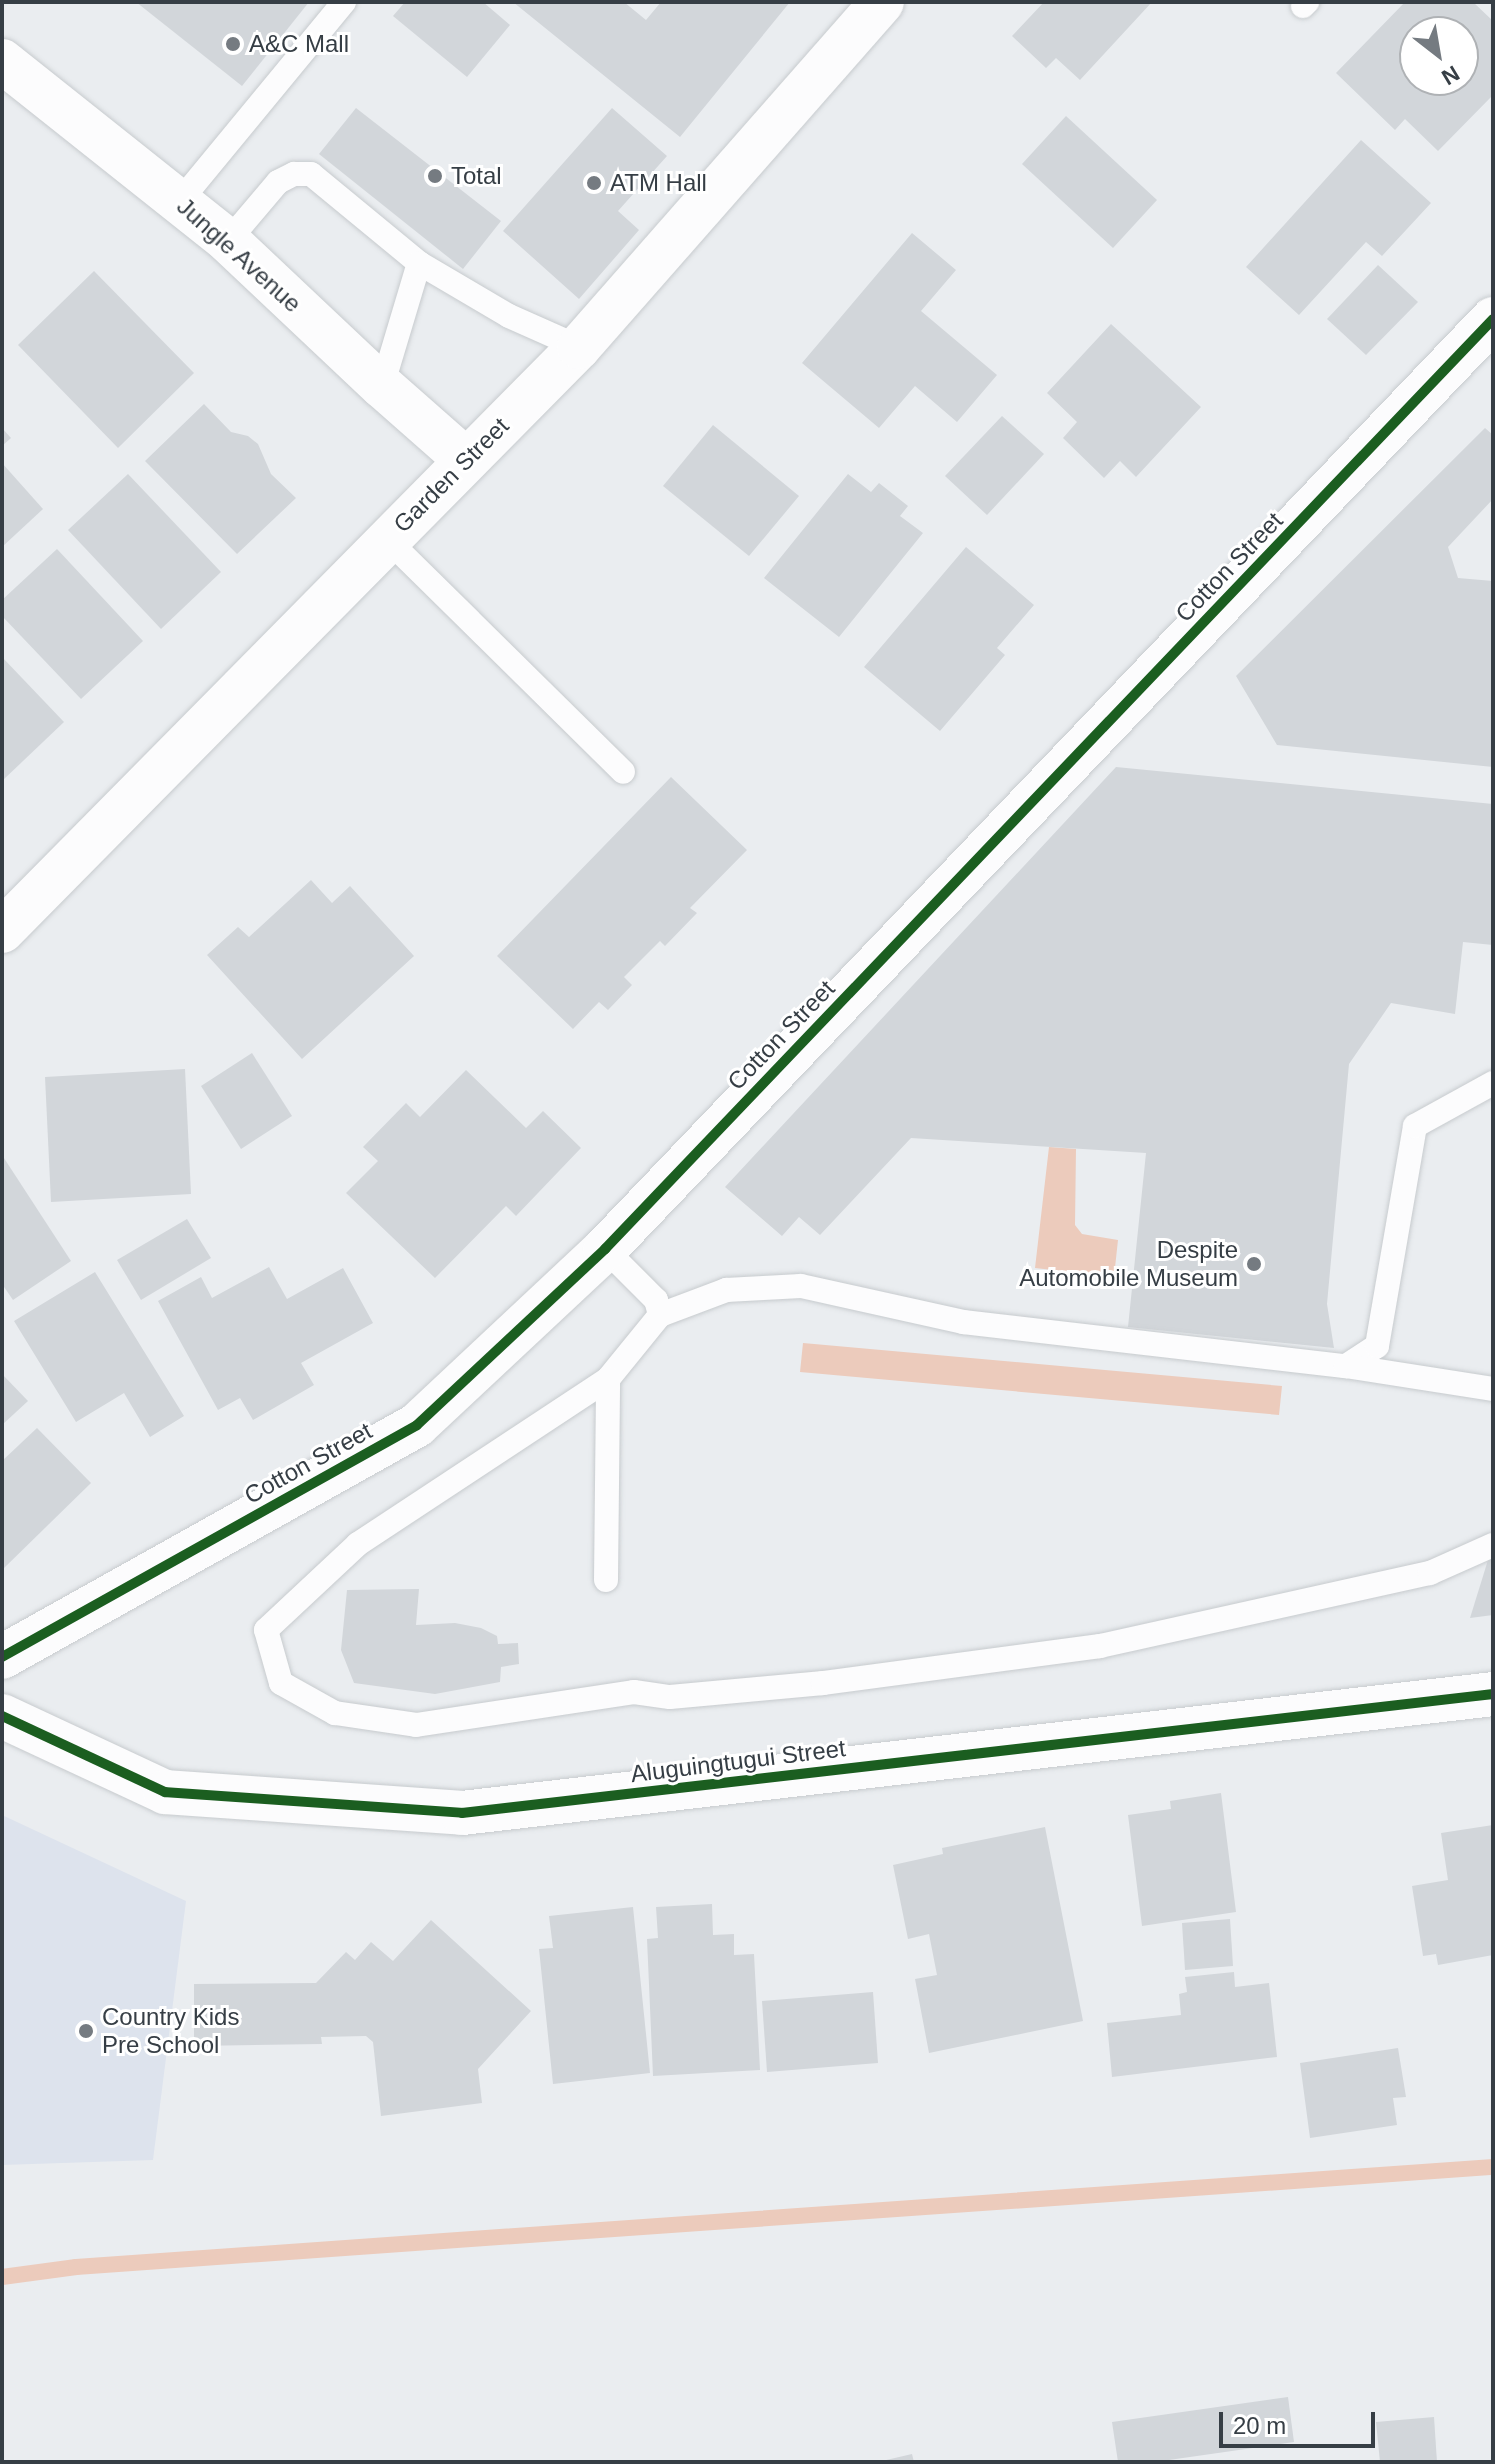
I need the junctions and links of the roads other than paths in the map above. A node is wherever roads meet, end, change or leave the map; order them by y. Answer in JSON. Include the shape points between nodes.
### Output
{"nodes":[{"id":1,"x":344,"y":2,"type":"edge"},
{"id":2,"x":882,"y":2,"type":"edge"},
{"id":3,"x":5,"y":69,"type":"edge"},
{"id":4,"x":180,"y":201,"type":"junction"},
{"id":5,"x":228,"y":241,"type":"junction"},
{"id":6,"x":419,"y":263,"type":"junction"},
{"id":7,"x":1493,"y":319,"type":"edge"},
{"id":8,"x":579,"y":347,"type":"junction"},
{"id":9,"x":382,"y":386,"type":"junction"},
{"id":10,"x":466,"y":460,"type":"junction"},
{"id":11,"x":388,"y":540,"type":"junction"},
{"id":12,"x":623,"y":772,"type":"dead end"},
{"id":13,"x":2,"y":931,"type":"edge"},
{"id":14,"x":1493,"y":1083,"type":"edge"},
{"id":15,"x":605,"y":1249,"type":"junction"},
{"id":16,"x":660,"y":1315,"type":"junction"},
{"id":17,"x":1346,"y":1366,"type":"junction"},
{"id":18,"x":608,"y":1379,"type":"junction"},
{"id":19,"x":1493,"y":1389,"type":"edge"},
{"id":20,"x":1493,"y":1545,"type":"edge"},
{"id":21,"x":606,"y":1580,"type":"dead end"},
{"id":22,"x":2,"y":1657,"type":"edge"},
{"id":23,"x":1493,"y":1694,"type":"edge"},
{"id":24,"x":2,"y":1716,"type":"edge"}],
"edges":[{"from":1,"to":4,"type":"lane"},
{"from":2,"to":8,"type":"street","name":"Garden Street"},
{"from":3,"to":4,"type":"street","name":"Jungle Avenue"},
{"from":4,"to":5,"type":"street","name":"Jungle Avenue"},
{"from":5,"to":6,"type":"lane","via":[[278,182],[294,174],[311,174]]},
{"from":5,"to":9,"type":"street","name":"Jungle Avenue"},
{"from":6,"to":8,"type":"lane","via":[[509,316]]},
{"from":6,"to":9,"type":"lane"},
{"from":7,"to":15,"type":"street","name":"Cotton Street"},
{"from":8,"to":10,"type":"street","name":"Garden Street"},
{"from":9,"to":10,"type":"street","name":"Jungle Avenue"},
{"from":10,"to":11,"type":"street","name":"Garden Street"},
{"from":11,"to":12,"type":"lane"},
{"from":11,"to":13,"type":"street","name":"Garden Street"},
{"from":14,"to":17,"type":"lane","via":[[1415,1126],[1377,1346]]},
{"from":15,"to":16,"type":"lane","via":[[656,1300]]},
{"from":15,"to":22,"type":"street","name":"Cotton Street","via":[[417,1425]]},
{"from":16,"to":17,"type":"lane","via":[[726,1290],[801,1286],[963,1322]]},
{"from":16,"to":18,"type":"lane"},
{"from":17,"to":19,"type":"lane"},
{"from":18,"to":20,"type":"lane","via":[[358,1544],[266,1630],[281,1683],[335,1713],[416,1725],[634,1692],[670,1697],[823,1683],[1100,1646],[1430,1573]]},
{"from":18,"to":21,"type":"lane"},
{"from":23,"to":24,"type":"street","name":"Aluguingtugui Street","via":[[462,1813],[165,1792]]}]}
